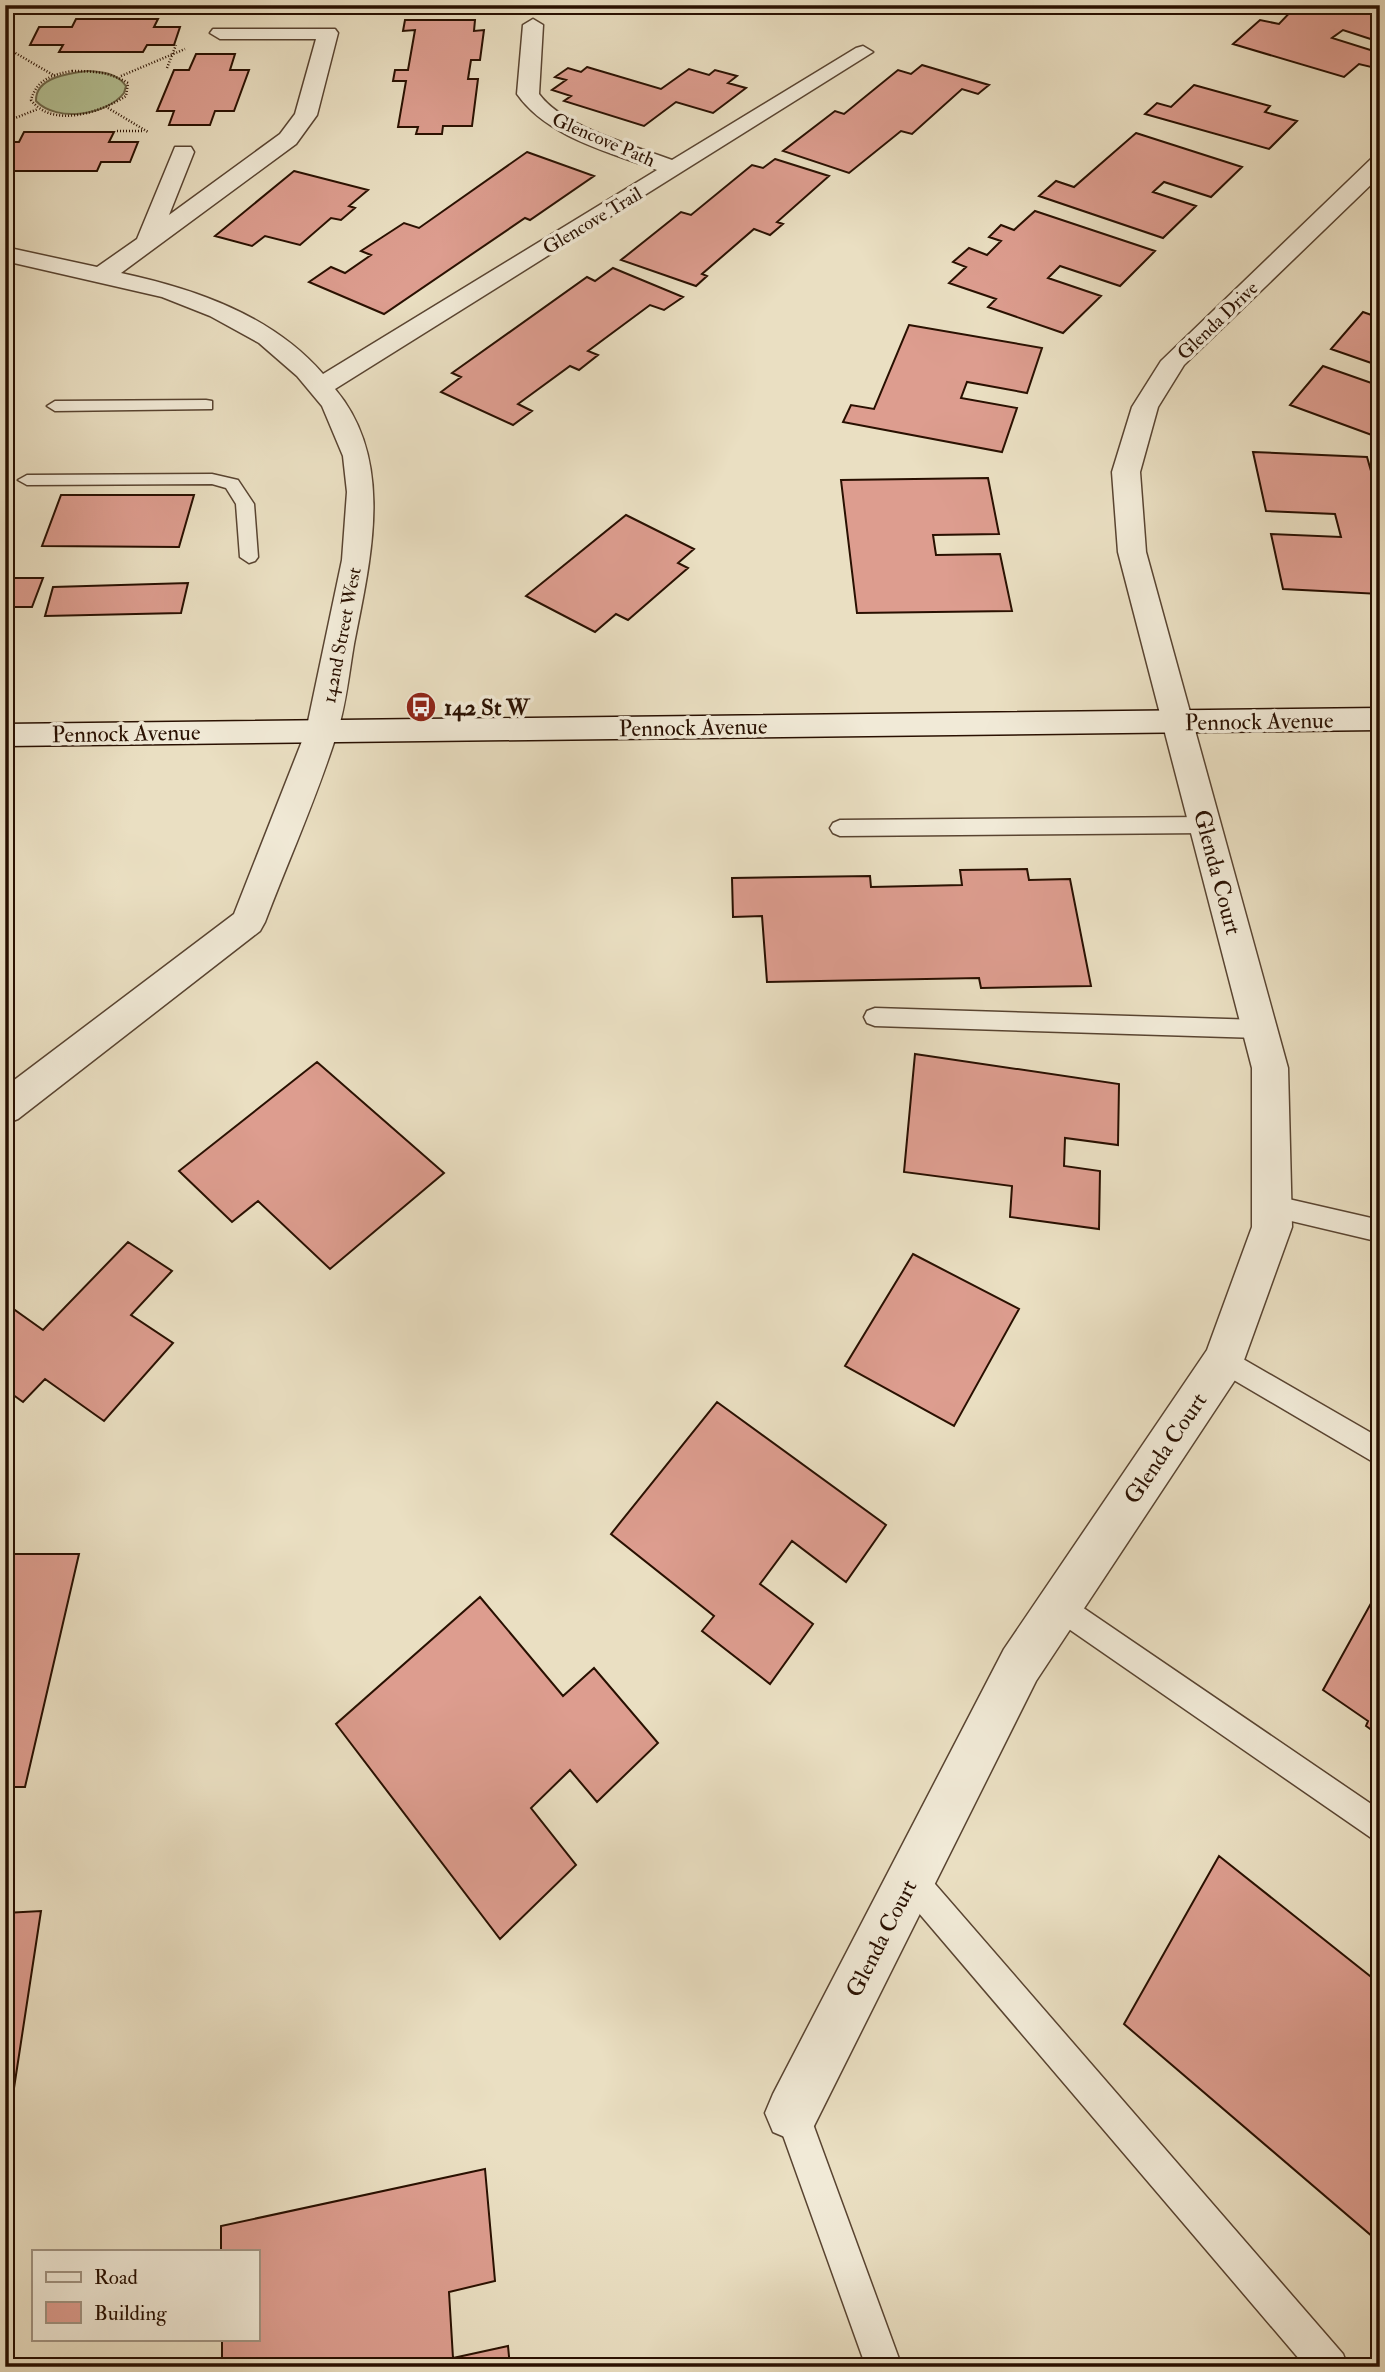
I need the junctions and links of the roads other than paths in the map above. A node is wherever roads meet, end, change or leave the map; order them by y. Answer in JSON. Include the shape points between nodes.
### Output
{"nodes":[{"id":1,"x":533,"y":25,"type":"dead end"},
{"id":2,"x":220,"y":33,"type":"dead end"},
{"id":3,"x":863,"y":52,"type":"dead end"},
{"id":4,"x":183,"y":152,"type":"dead end"},
{"id":5,"x":1380,"y":163,"type":"edge"},
{"id":6,"x":675,"y":169,"type":"junction"},
{"id":7,"x":147,"y":242,"type":"junction"},
{"id":8,"x":5,"y":254,"type":"edge"},
{"id":9,"x":101,"y":276,"type":"junction"},
{"id":10,"x":320,"y":387,"type":"junction"},
{"id":11,"x":206,"y":405,"type":"dead end"},
{"id":12,"x":55,"y":406,"type":"dead end"},
{"id":13,"x":27,"y":480,"type":"dead end"},
{"id":14,"x":249,"y":557,"type":"dead end"},
{"id":15,"x":1380,"y":719,"type":"edge"},
{"id":16,"x":1178,"y":722,"type":"junction"},
{"id":17,"x":322,"y":731,"type":"junction"},
{"id":18,"x":5,"y":735,"type":"edge"},
{"id":19,"x":1206,"y":825,"type":"junction"},
{"id":20,"x":841,"y":828,"type":"dead end"},
{"id":21,"x":875,"y":1017,"type":"dead end"},
{"id":22,"x":1259,"y":1029,"type":"junction"},
{"id":23,"x":5,"y":1108,"type":"edge"},
{"id":24,"x":1272,"y":1206,"type":"junction"},
{"id":25,"x":1380,"y":1231,"type":"edge"},
{"id":26,"x":1224,"y":1360,"type":"junction"},
{"id":27,"x":1380,"y":1453,"type":"edge"},
{"id":28,"x":1060,"y":1606,"type":"junction"},
{"id":29,"x":1380,"y":1829,"type":"edge"},
{"id":30,"x":911,"y":1880,"type":"junction"},
{"id":31,"x":792,"y":2113,"type":"joint"},
{"id":32,"x":884,"y":2367,"type":"edge"},
{"id":33,"x":1330,"y":2367,"type":"edge"}],
"edges":[{"from":1,"to":6,"type":"street","name":"Glencove Path","via":[[528,94],[532,103],[550,118]]},
{"from":2,"to":7,"type":"street","via":[[328,33],[306,115],[288,139]]},
{"from":3,"to":6,"type":"street","name":"Glencove Trail"},
{"from":4,"to":7,"type":"street"},
{"from":5,"to":16,"type":"street","name":"Glenda Drive","via":[[1174,361],[1145,407],[1126,472],[1132,552]]},
{"from":6,"to":10,"type":"street","name":"Glencove Trail"},
{"from":7,"to":9,"type":"street"},
{"from":8,"to":9,"type":"street","name":"142nd Street West"},
{"from":9,"to":10,"type":"street","name":"142nd Street West","via":[[170,291],[236,319],[286,353]]},
{"from":10,"to":17,"type":"street","name":"142nd Street West","via":[[334,404],[351,441],[361,492],[356,560]]},
{"from":11,"to":12,"type":"lane"},
{"from":13,"to":14,"type":"lane","via":[[212,479],[232,484],[245,505]]},
{"from":15,"to":16,"type":"street","name":"Pennock Avenue"},
{"from":16,"to":17,"type":"street","name":"Pennock Avenue"},
{"from":16,"to":19,"type":"street","name":"Glenda Court"},
{"from":17,"to":18,"type":"street","name":"Pennock Avenue"},
{"from":17,"to":23,"type":"street","name":"142nd Street West","via":[[248,922]]},
{"from":19,"to":20,"type":"lane"},
{"from":19,"to":22,"type":"street","name":"Glenda Court"},
{"from":21,"to":22,"type":"lane"},
{"from":22,"to":24,"type":"street","name":"Glenda Court","via":[[1270,1068]]},
{"from":24,"to":25,"type":"lane"},
{"from":24,"to":26,"type":"street","name":"Glenda Court","via":[[1272,1227]]},
{"from":26,"to":27,"type":"lane"},
{"from":26,"to":28,"type":"street","name":"Glenda Court"},
{"from":28,"to":29,"type":"lane"},
{"from":28,"to":30,"type":"street","name":"Glenda Court","via":[[1020,1665]]},
{"from":30,"to":31,"type":"street","name":"Glenda Court"},
{"from":30,"to":33,"type":"lane"},
{"from":31,"to":32,"type":"lane"}]}
